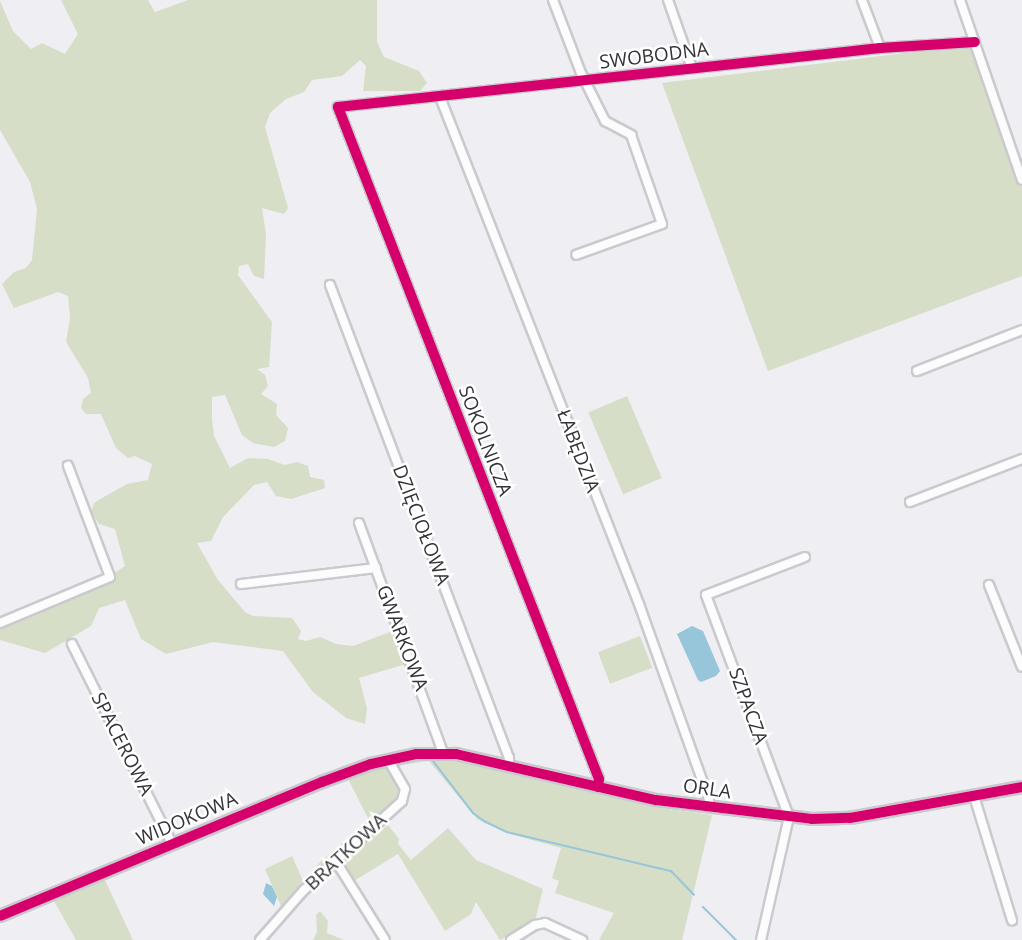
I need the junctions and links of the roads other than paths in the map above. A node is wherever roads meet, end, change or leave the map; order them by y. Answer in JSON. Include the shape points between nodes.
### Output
{"nodes":[{"id":1,"x":553,"y":0,"type":"edge"},
{"id":2,"x":668,"y":0,"type":"edge"},
{"id":3,"x":862,"y":0,"type":"edge"},
{"id":4,"x":960,"y":0,"type":"edge"},
{"id":5,"x":975,"y":40,"type":"junction"},
{"id":6,"x":880,"y":48,"type":"junction"},
{"id":7,"x":692,"y":68,"type":"junction"},
{"id":8,"x":587,"y":81,"type":"junction"},
{"id":9,"x":440,"y":97,"type":"junction"},
{"id":10,"x":338,"y":107,"type":"joint"},
{"id":11,"x":1022,"y":152,"type":"edge"},
{"id":12,"x":1013,"y":155,"type":"junction"},
{"id":13,"x":1022,"y":180,"type":"edge"},
{"id":14,"x":576,"y":255,"type":"dead end"},
{"id":15,"x":330,"y":285,"type":"dead end"},
{"id":16,"x":1022,"y":330,"type":"edge"},
{"id":17,"x":916,"y":371,"type":"dead end"},
{"id":18,"x":1022,"y":459,"type":"edge"},
{"id":19,"x":68,"y":466,"type":"dead end"},
{"id":20,"x":910,"y":502,"type":"dead end"},
{"id":21,"x":359,"y":523,"type":"dead end"},
{"id":22,"x":805,"y":557,"type":"dead end"},
{"id":23,"x":376,"y":568,"type":"junction"},
{"id":24,"x":241,"y":584,"type":"dead end"},
{"id":25,"x":989,"y":585,"type":"dead end"},
{"id":26,"x":0,"y":623,"type":"edge"},
{"id":27,"x":72,"y":644,"type":"dead end"},
{"id":28,"x":1022,"y":667,"type":"edge"},
{"id":29,"x":443,"y":753,"type":"junction"},
{"id":30,"x":389,"y":759,"type":"junction"},
{"id":31,"x":508,"y":766,"type":"junction"},
{"id":32,"x":598,"y":787,"type":"junction"},
{"id":33,"x":1022,"y":787,"type":"edge"},
{"id":34,"x":974,"y":796,"type":"junction"},
{"id":35,"x":709,"y":807,"type":"junction"},
{"id":36,"x":789,"y":817,"type":"junction"},
{"id":37,"x":173,"y":844,"type":"junction"},
{"id":38,"x":335,"y":860,"type":"junction"},
{"id":39,"x":0,"y":916,"type":"edge"},
{"id":40,"x":1012,"y":920,"type":"dead end"},
{"id":41,"x":260,"y":940,"type":"edge"},
{"id":42,"x":385,"y":940,"type":"edge"},
{"id":43,"x":511,"y":940,"type":"edge"},
{"id":44,"x":582,"y":940,"type":"edge"},
{"id":45,"x":761,"y":940,"type":"edge"}],
"edges":[{"from":1,"to":8,"type":"street"},
{"from":2,"to":7,"type":"street"},
{"from":3,"to":6,"type":"street"},
{"from":4,"to":5,"type":"street"},
{"from":5,"to":6,"type":"street","name":"SWOBODNA"},
{"from":5,"to":12,"type":"street"},
{"from":6,"to":7,"type":"street","name":"SWOBODNA"},
{"from":7,"to":8,"type":"street","name":"SWOBODNA"},
{"from":8,"to":9,"type":"street","name":"SWOBODNA"},
{"from":8,"to":14,"type":"street","via":[[605,121],[631,135],[662,224]]},
{"from":9,"to":10,"type":"street","name":"SWOBODNA"},
{"from":9,"to":35,"type":"street","name":"ŁABĘDZIA","via":[[639,604]]},
{"from":10,"to":32,"type":"street","name":"SOKOLNICZA","via":[[599,779]]},
{"from":11,"to":12,"type":"street"},
{"from":12,"to":13,"type":"street"},
{"from":15,"to":31,"type":"street","name":"DZIĘCIOŁOWA","via":[[504,745]]},
{"from":16,"to":17,"type":"street"},
{"from":18,"to":20,"type":"street"},
{"from":19,"to":26,"type":"street","via":[[110,577]]},
{"from":21,"to":23,"type":"street","name":"GWARKOWA"},
{"from":22,"to":36,"type":"street","name":"SZPACZA","via":[[706,595]]},
{"from":23,"to":24,"type":"street"},
{"from":23,"to":29,"type":"street","name":"GWARKOWA"},
{"from":25,"to":28,"type":"street"},
{"from":27,"to":37,"type":"street","name":"SPACEROWA"},
{"from":29,"to":30,"type":"street","name":"ORLA"},
{"from":29,"to":31,"type":"street","name":"ORLA"},
{"from":30,"to":37,"type":"street","name":"WIDOKOWA"},
{"from":30,"to":38,"type":"street","name":"BRATKOWA","via":[[405,795]]},
{"from":31,"to":32,"type":"street","name":"ORLA"},
{"from":32,"to":35,"type":"street","name":"ORLA"},
{"from":33,"to":34,"type":"street","name":"ORLA"},
{"from":34,"to":36,"type":"street","name":"ORLA","via":[[850,818]]},
{"from":34,"to":40,"type":"street"},
{"from":35,"to":36,"type":"street","name":"ORLA"},
{"from":36,"to":45,"type":"street"},
{"from":37,"to":39,"type":"street","name":"WIDOKOWA"},
{"from":38,"to":41,"type":"street","name":"BRATKOWA"},
{"from":38,"to":42,"type":"street"},
{"from":43,"to":44,"type":"street","via":[[545,923]]}]}
